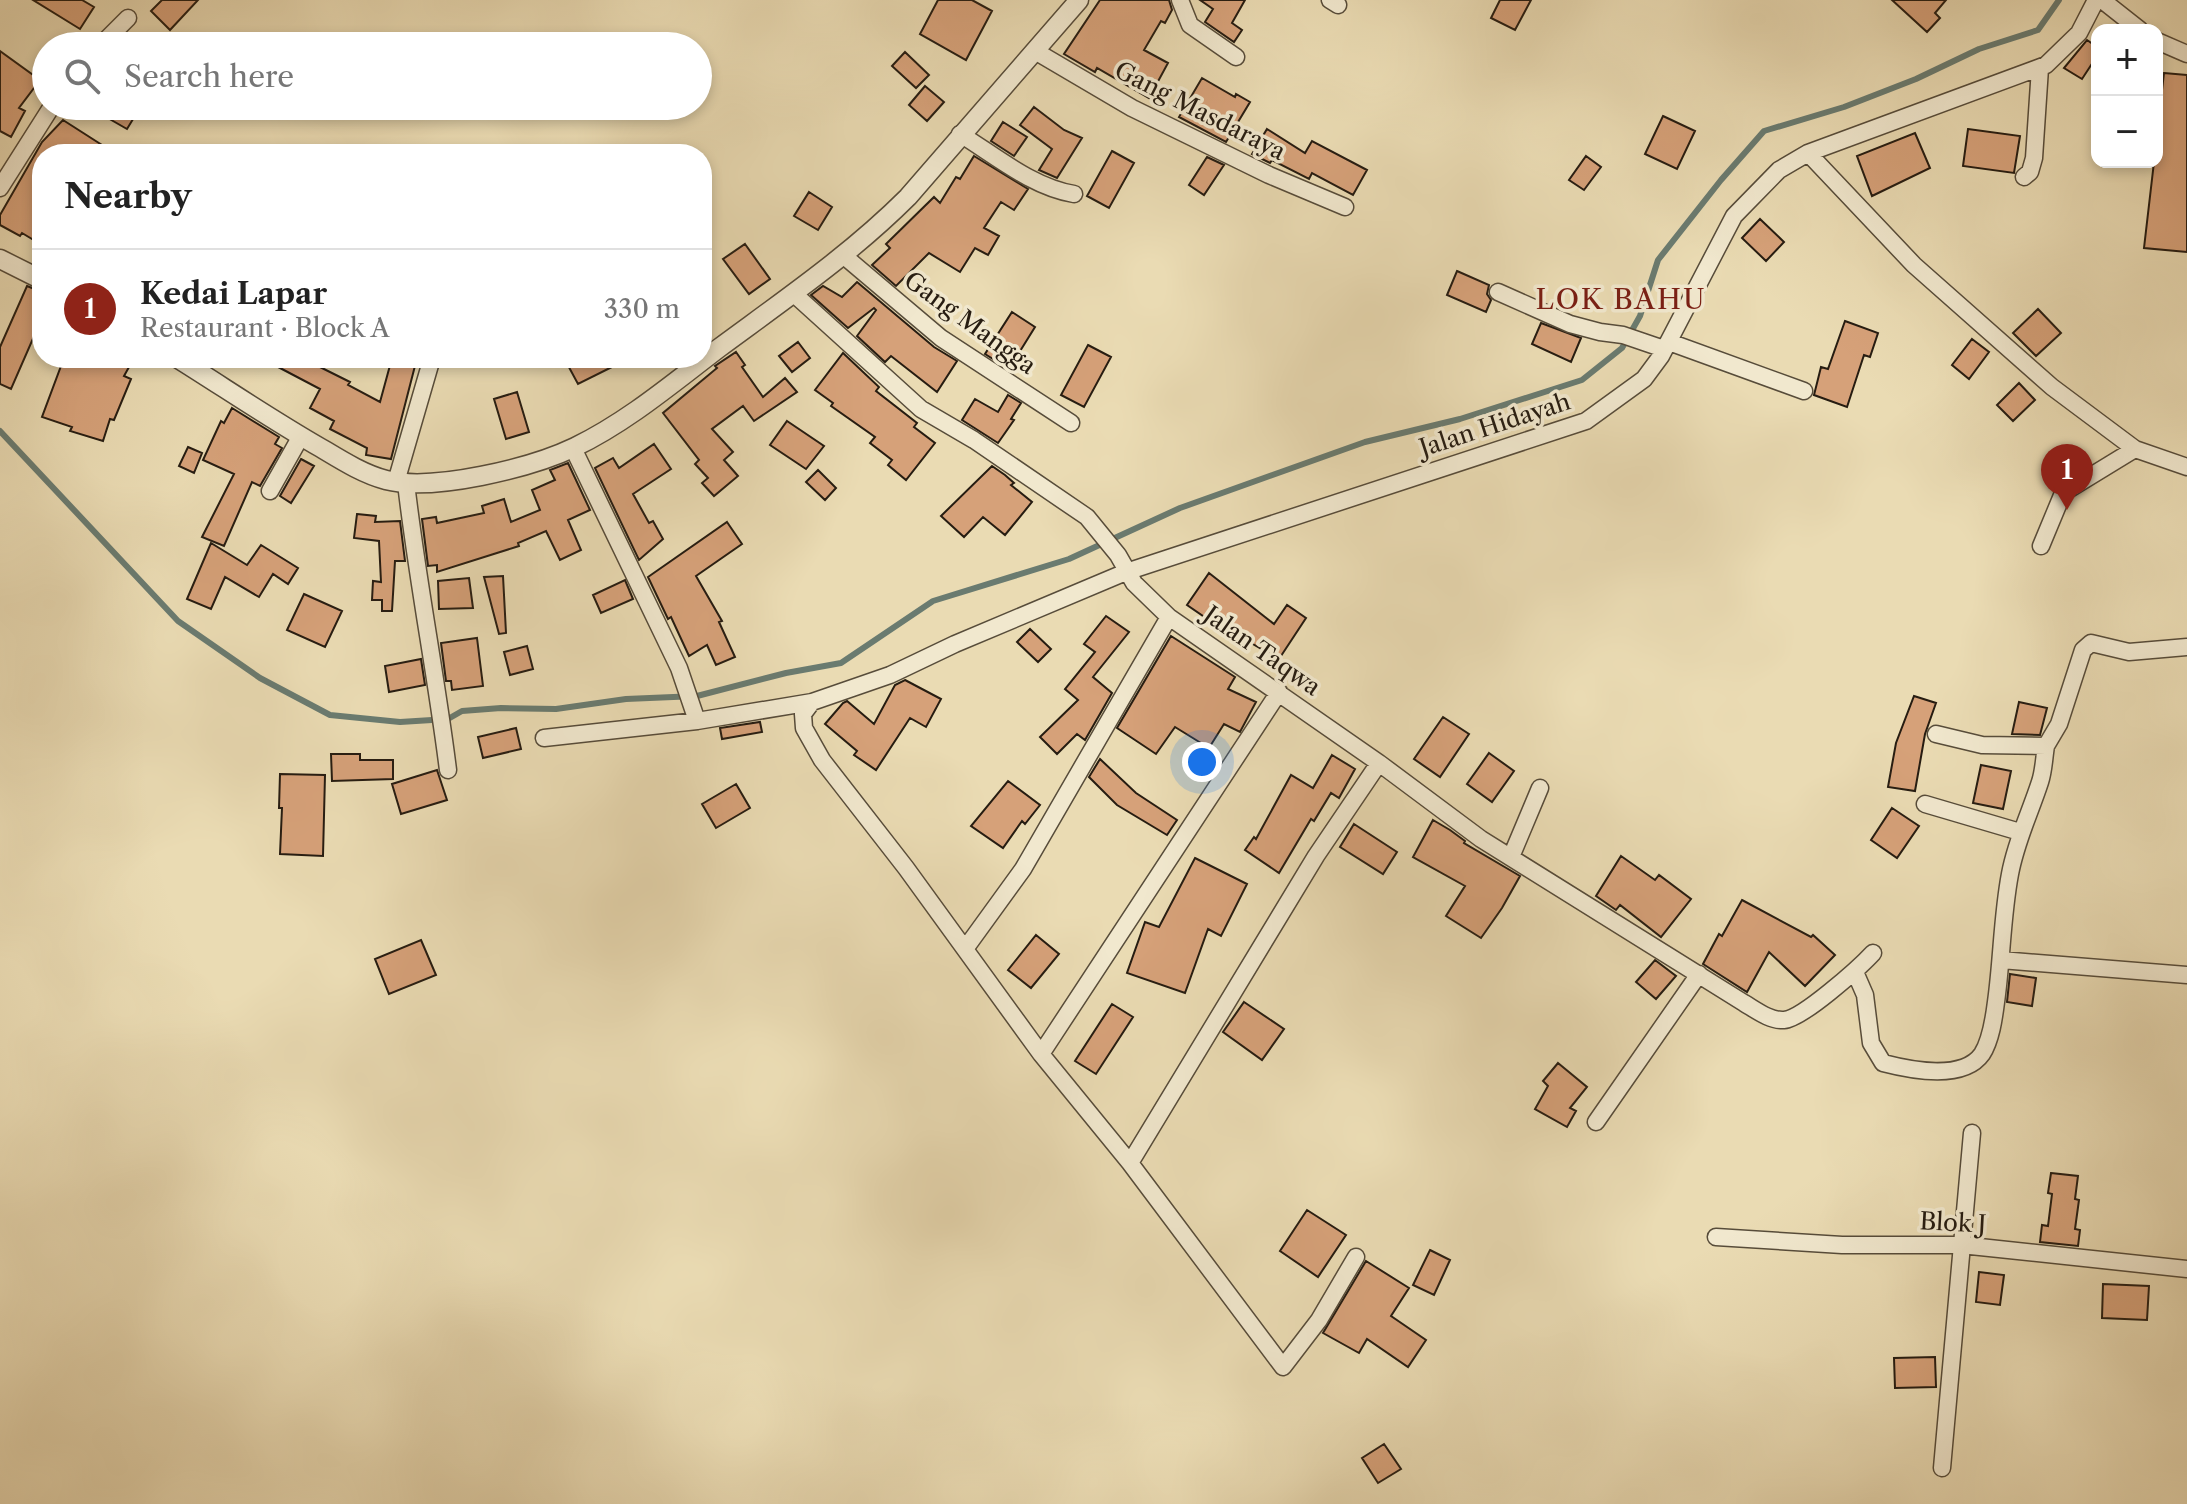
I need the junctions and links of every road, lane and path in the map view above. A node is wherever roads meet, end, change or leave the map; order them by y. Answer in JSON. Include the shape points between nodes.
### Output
{"nodes":[{"id":1,"x":1079,"y":0,"type":"edge"},
{"id":2,"x":1180,"y":0,"type":"edge"},
{"id":3,"x":2099,"y":0,"type":"edge"},
{"id":4,"x":128,"y":18,"type":"dead end"},
{"id":5,"x":2132,"y":24,"type":"edge"},
{"id":6,"x":114,"y":32,"type":"edge"},
{"id":7,"x":2163,"y":43,"type":"edge"},
{"id":8,"x":1035,"y":51,"type":"junction"},
{"id":9,"x":2186,"y":52,"type":"edge"},
{"id":10,"x":1236,"y":57,"type":"dead end"},
{"id":11,"x":2040,"y":68,"type":"junction"},
{"id":12,"x":43,"y":120,"type":"edge"},
{"id":13,"x":960,"y":134,"type":"junction"},
{"id":14,"x":1808,"y":153,"type":"junction"},
{"id":15,"x":2024,"y":177,"type":"dead end"},
{"id":16,"x":0,"y":188,"type":"edge"},
{"id":17,"x":1074,"y":194,"type":"dead end"},
{"id":18,"x":1345,"y":207,"type":"dead end"},
{"id":19,"x":844,"y":256,"type":"junction"},
{"id":20,"x":0,"y":259,"type":"edge"},
{"id":21,"x":32,"y":275,"type":"edge"},
{"id":22,"x":1498,"y":292,"type":"dead end"},
{"id":23,"x":793,"y":293,"type":"junction"},
{"id":24,"x":1667,"y":346,"type":"junction"},
{"id":25,"x":712,"y":353,"type":"edge"},
{"id":26,"x":193,"y":368,"type":"edge"},
{"id":27,"x":430,"y":368,"type":"edge"},
{"id":28,"x":692,"y":368,"type":"edge"},
{"id":29,"x":1804,"y":391,"type":"dead end"},
{"id":30,"x":1071,"y":423,"type":"dead end"},
{"id":31,"x":301,"y":436,"type":"junction"},
{"id":32,"x":573,"y":448,"type":"junction"},
{"id":33,"x":2135,"y":449,"type":"junction"},
{"id":34,"x":2187,"y":467,"type":"edge"},
{"id":35,"x":401,"y":482,"type":"junction"},
{"id":36,"x":270,"y":491,"type":"dead end"},
{"id":37,"x":2041,"y":546,"type":"dead end"},
{"id":38,"x":1126,"y":572,"type":"junction"},
{"id":39,"x":1169,"y":617,"type":"junction"},
{"id":40,"x":2187,"y":647,"type":"edge"},
{"id":41,"x":1279,"y":692,"type":"junction"},
{"id":42,"x":812,"y":702,"type":"junction"},
{"id":43,"x":694,"y":713,"type":"junction"},
{"id":44,"x":1936,"y":734,"type":"dead end"},
{"id":45,"x":544,"y":738,"type":"dead end"},
{"id":46,"x":2046,"y":746,"type":"junction"},
{"id":47,"x":1379,"y":763,"type":"junction"},
{"id":48,"x":448,"y":770,"type":"dead end"},
{"id":49,"x":1540,"y":788,"type":"dead end"},
{"id":50,"x":1925,"y":804,"type":"dead end"},
{"id":51,"x":2020,"y":832,"type":"junction"},
{"id":52,"x":1511,"y":857,"type":"junction"},
{"id":53,"x":965,"y":949,"type":"junction"},
{"id":54,"x":1873,"y":953,"type":"dead end"},
{"id":55,"x":2001,"y":960,"type":"junction"},
{"id":56,"x":1855,"y":972,"type":"junction"},
{"id":57,"x":1699,"y":974,"type":"junction"},
{"id":58,"x":2187,"y":975,"type":"edge"},
{"id":59,"x":1041,"y":1054,"type":"junction"},
{"id":60,"x":1596,"y":1122,"type":"dead end"},
{"id":61,"x":1972,"y":1133,"type":"dead end"},
{"id":62,"x":1130,"y":1163,"type":"junction"},
{"id":63,"x":1716,"y":1237,"type":"dead end"},
{"id":64,"x":1961,"y":1245,"type":"junction"},
{"id":65,"x":1356,"y":1257,"type":"dead end"},
{"id":66,"x":2187,"y":1269,"type":"edge"},
{"id":67,"x":1942,"y":1468,"type":"dead end"}],
"edges":[{"from":1,"to":8,"type":"street"},
{"from":2,"to":10,"type":"street","via":[[1190,25]]},
{"from":3,"to":5,"type":"street"},
{"from":3,"to":11,"type":"street","name":"Jalan Hidayah","via":[[2079,33]]},
{"from":4,"to":6,"type":"street"},
{"from":7,"to":9,"type":"street"},
{"from":8,"to":13,"type":"street"},
{"from":8,"to":18,"type":"street","name":"Gang Masdaraya","via":[[1132,108]]},
{"from":11,"to":14,"type":"street","name":"Jalan Hidayah"},
{"from":11,"to":15,"type":"street","via":[[2034,158]]},
{"from":12,"to":16,"type":"street"},
{"from":13,"to":17,"type":"street","via":[[1038,183]]},
{"from":13,"to":19,"type":"street","via":[[908,197]]},
{"from":14,"to":24,"type":"street","name":"Jalan Hidayah","via":[[1779,170],[1734,216]]},
{"from":14,"to":33,"type":"street","via":[[1914,265],[2052,387]]},
{"from":19,"to":23,"type":"street"},
{"from":19,"to":30,"type":"street","name":"Gang Mangga","via":[[941,338]]},
{"from":20,"to":21,"type":"street"},
{"from":22,"to":24,"type":"street","via":[[1570,324]]},
{"from":23,"to":25,"type":"street"},
{"from":23,"to":38,"type":"street","name":"Jalan Taqwa","via":[[921,409],[1087,517]]},
{"from":24,"to":29,"type":"street"},
{"from":24,"to":38,"type":"street","name":"Jalan Hidayah","via":[[1644,379],[1586,421]]},
{"from":26,"to":31,"type":"street"},
{"from":27,"to":35,"type":"street"},
{"from":28,"to":32,"type":"street"},
{"from":31,"to":35,"type":"street","via":[[366,473]]},
{"from":31,"to":36,"type":"street"},
{"from":32,"to":35,"type":"street","via":[[497,472],[450,481]]},
{"from":32,"to":43,"type":"street","via":[[679,668]]},
{"from":33,"to":34,"type":"street"},
{"from":33,"to":37,"type":"street","via":[[2063,493]]},
{"from":35,"to":48,"type":"street"},
{"from":38,"to":39,"type":"street","name":"Jalan Taqwa"},
{"from":38,"to":42,"type":"street","name":"Jalan Hidayah","via":[[890,675]]},
{"from":39,"to":41,"type":"street","name":"Jalan Taqwa"},
{"from":39,"to":53,"type":"street","via":[[1023,869]]},
{"from":40,"to":46,"type":"street","via":[[2129,652],[2091,643],[2083,650],[2059,724]]},
{"from":41,"to":47,"type":"street","name":"Jalan Taqwa"},
{"from":41,"to":59,"type":"street"},
{"from":42,"to":43,"type":"street","name":"Jalan Hidayah"},
{"from":42,"to":53,"type":"street","via":[[803,714],[804,728],[822,760]]},
{"from":43,"to":45,"type":"street","name":"Jalan Hidayah"},
{"from":44,"to":46,"type":"street","via":[[1982,745]]},
{"from":46,"to":51,"type":"street","via":[[2041,780]]},
{"from":47,"to":52,"type":"street","name":"Jalan Taqwa"},
{"from":47,"to":62,"type":"street","via":[[1316,856]]},
{"from":49,"to":52,"type":"street"},
{"from":50,"to":51,"type":"street"},
{"from":51,"to":55,"type":"street"},
{"from":52,"to":57,"type":"street","name":"Jalan Taqwa"},
{"from":53,"to":59,"type":"street"},
{"from":54,"to":56,"type":"street"},
{"from":55,"to":56,"type":"street","via":[[1992,1029],[1981,1054],[1968,1066],[1948,1070],[1883,1063],[1871,1043],[1865,995]]},
{"from":55,"to":58,"type":"street"},
{"from":56,"to":57,"type":"street","name":"Jalan Taqwa","via":[[1785,1021],[1770,1018]]},
{"from":57,"to":60,"type":"street"},
{"from":59,"to":62,"type":"street"},
{"from":61,"to":64,"type":"street"},
{"from":62,"to":65,"type":"street","via":[[1283,1367],[1319,1320]]},
{"from":63,"to":64,"type":"street","name":"Blok J"},
{"from":64,"to":66,"type":"street","name":"Blok J"},
{"from":64,"to":67,"type":"street"}]}
